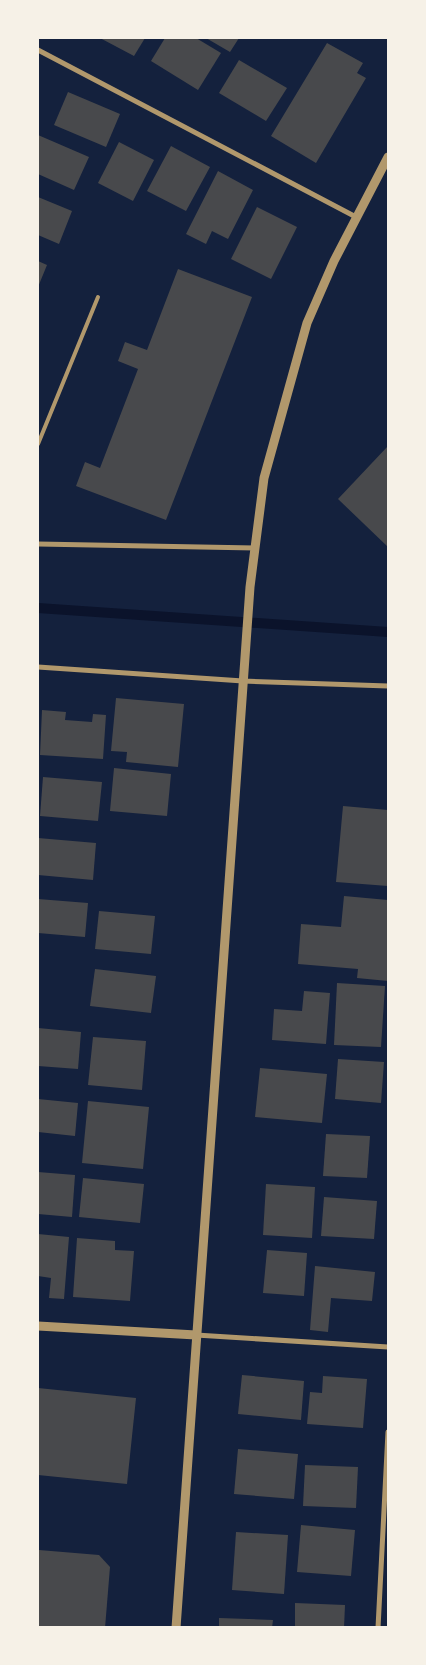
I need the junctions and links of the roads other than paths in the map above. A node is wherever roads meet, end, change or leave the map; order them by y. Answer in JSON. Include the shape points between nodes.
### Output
{"nodes":[{"id":1,"x":38,"y":50,"type":"edge"},
{"id":2,"x":388,"y":157,"type":"edge"},
{"id":3,"x":356,"y":217,"type":"junction"},
{"id":4,"x":98,"y":297,"type":"dead end"},
{"id":5,"x":38,"y":444,"type":"edge"},
{"id":6,"x":38,"y":544,"type":"edge"},
{"id":7,"x":255,"y":548,"type":"junction"},
{"id":8,"x":38,"y":667,"type":"edge"},
{"id":9,"x":243,"y":681,"type":"junction"},
{"id":10,"x":388,"y":686,"type":"edge"},
{"id":11,"x":38,"y":1326,"type":"edge"},
{"id":12,"x":196,"y":1334,"type":"junction"},
{"id":13,"x":388,"y":1347,"type":"edge"},
{"id":14,"x":388,"y":1432,"type":"edge"},
{"id":15,"x":176,"y":1628,"type":"edge"},
{"id":16,"x":378,"y":1628,"type":"edge"}],
"edges":[{"from":1,"to":3,"type":"street"},
{"from":2,"to":3,"type":"street"},
{"from":3,"to":7,"type":"street","via":[[307,323],[264,478]]},
{"from":4,"to":5,"type":"lane"},
{"from":6,"to":7,"type":"street"},
{"from":7,"to":9,"type":"street"},
{"from":8,"to":9,"type":"street"},
{"from":9,"to":10,"type":"street"},
{"from":9,"to":12,"type":"street"},
{"from":11,"to":12,"type":"street"},
{"from":12,"to":13,"type":"street"},
{"from":12,"to":15,"type":"street"},
{"from":14,"to":16,"type":"street"}]}
